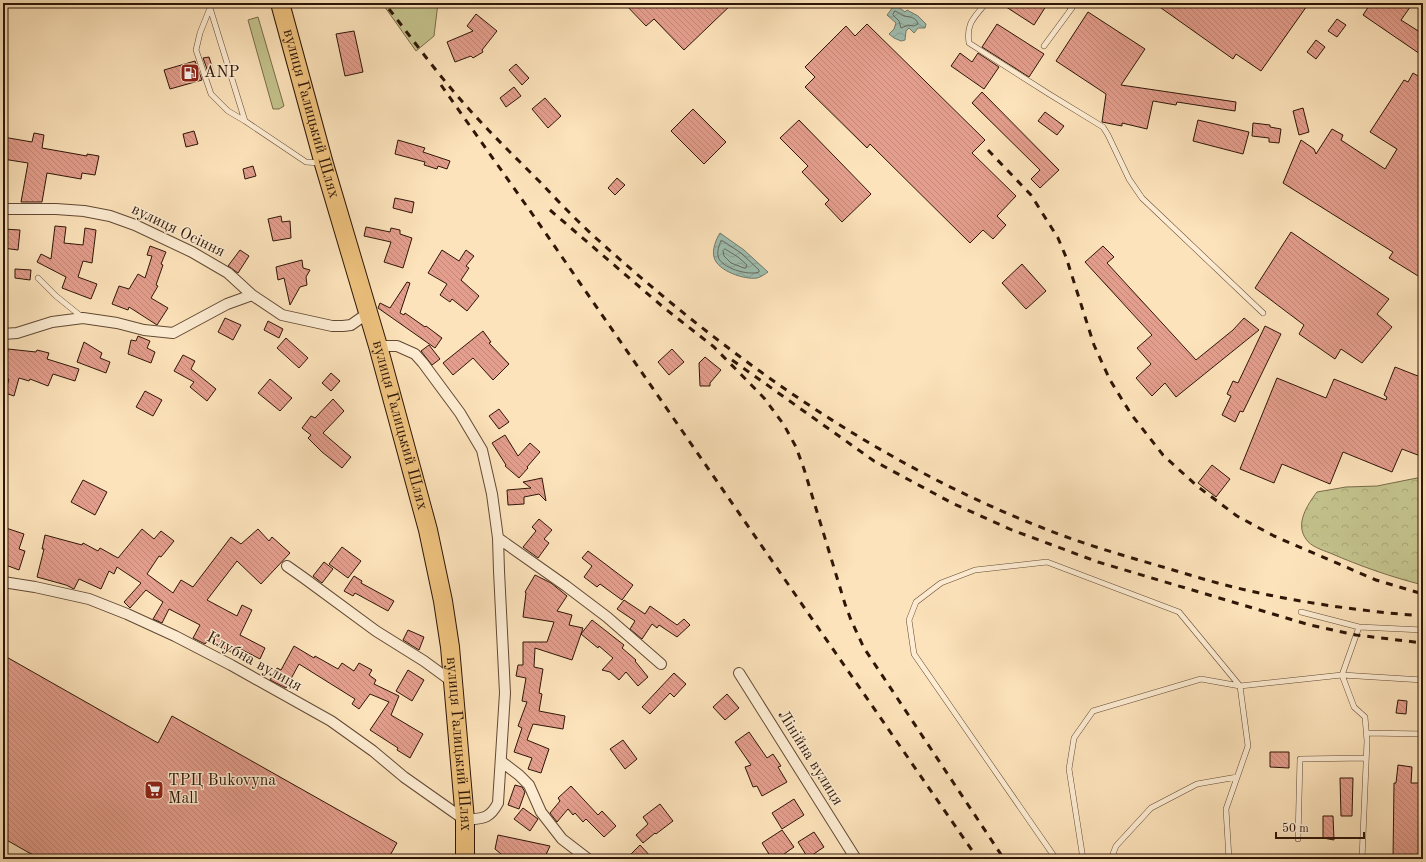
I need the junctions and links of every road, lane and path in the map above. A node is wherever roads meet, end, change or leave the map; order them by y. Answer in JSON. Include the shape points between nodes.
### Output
{"nodes":[{"id":1,"x":280,"y":3,"type":"edge"},
{"id":2,"x":986,"y":3,"type":"edge"},
{"id":3,"x":1064,"y":3,"type":"edge"},
{"id":4,"x":211,"y":5,"type":"edge"},
{"id":5,"x":1044,"y":46,"type":"dead end"},
{"id":6,"x":245,"y":121,"type":"junction"},
{"id":7,"x":324,"y":164,"type":"junction"},
{"id":8,"x":3,"y":209,"type":"edge"},
{"id":9,"x":38,"y":278,"type":"dead end"},
{"id":10,"x":252,"y":295,"type":"junction"},
{"id":11,"x":368,"y":313,"type":"junction"},
{"id":12,"x":1263,"y":313,"type":"dead end"},
{"id":13,"x":83,"y":318,"type":"junction"},
{"id":14,"x":3,"y":334,"type":"edge"},
{"id":15,"x":378,"y":346,"type":"junction"},
{"id":16,"x":498,"y":538,"type":"junction"},
{"id":17,"x":287,"y":566,"type":"dead end"},
{"id":18,"x":3,"y":582,"type":"edge"},
{"id":19,"x":1301,"y":612,"type":"dead end"},
{"id":20,"x":1359,"y":627,"type":"junction"},
{"id":21,"x":1423,"y":630,"type":"edge"},
{"id":22,"x":662,"y":664,"type":"dead end"},
{"id":23,"x":739,"y":673,"type":"dead end"},
{"id":24,"x":1342,"y":675,"type":"junction"},
{"id":25,"x":1423,"y":680,"type":"edge"},
{"id":26,"x":454,"y":683,"type":"junction"},
{"id":27,"x":1240,"y":686,"type":"junction"},
{"id":28,"x":1366,"y":733,"type":"junction"},
{"id":29,"x":1423,"y":734,"type":"edge"},
{"id":30,"x":1366,"y":758,"type":"junction"},
{"id":31,"x":502,"y":762,"type":"junction"},
{"id":32,"x":1237,"y":777,"type":"junction"},
{"id":33,"x":464,"y":820,"type":"junction"},
{"id":34,"x":1298,"y":839,"type":"dead end"},
{"id":35,"x":465,"y":859,"type":"edge"},
{"id":36,"x":588,"y":859,"type":"edge"},
{"id":37,"x":856,"y":859,"type":"edge"},
{"id":38,"x":1056,"y":859,"type":"edge"},
{"id":39,"x":1083,"y":859,"type":"edge"},
{"id":40,"x":1111,"y":859,"type":"edge"},
{"id":41,"x":1229,"y":859,"type":"edge"},
{"id":42,"x":1362,"y":859,"type":"edge"}],
"edges":[{"from":1,"to":7,"type":"highway","name":"вулиця Галицький Шлях"},
{"from":2,"to":12,"type":"lane","via":[[968,31],[969,43],[1103,127],[1129,179],[1142,198]]},
{"from":3,"to":5,"type":"lane","via":[[1072,8]]},
{"from":4,"to":6,"type":"lane"},
{"from":4,"to":6,"type":"lane","via":[[196,50],[211,94],[228,112]]},
{"from":6,"to":7,"type":"lane","via":[[306,162]]},
{"from":7,"to":11,"type":"highway","name":"вулиця Галицький Шлях"},
{"from":8,"to":10,"type":"street","name":"вулиця Осіння","via":[[84,211],[135,224],[228,273]]},
{"from":9,"to":13,"type":"lane"},
{"from":10,"to":11,"type":"street","name":"вулиця Осіння","via":[[282,315],[332,326],[351,325]]},
{"from":10,"to":13,"type":"street","via":[[227,304],[174,333]]},
{"from":11,"to":15,"type":"highway","name":"вулиця Галицький Шлях"},
{"from":13,"to":14,"type":"street","via":[[52,322],[17,333]]},
{"from":15,"to":16,"type":"street","via":[[397,346],[415,354],[460,413],[482,450]]},
{"from":15,"to":26,"type":"highway","name":"вулиця Галицький Шлях","via":[[428,530],[443,601]]},
{"from":16,"to":22,"type":"street","via":[[607,617]]},
{"from":16,"to":31,"type":"street","via":[[505,693]]},
{"from":17,"to":26,"type":"street","via":[[376,631]]},
{"from":18,"to":33,"type":"street","name":"Клубна вулиця","via":[[90,599],[182,640],[331,721]]},
{"from":19,"to":20,"type":"lane"},
{"from":20,"to":21,"type":"lane"},
{"from":20,"to":24,"type":"lane"},
{"from":23,"to":37,"type":"street","name":"Лінійна вулиця"},
{"from":24,"to":25,"type":"lane"},
{"from":24,"to":27,"type":"lane"},
{"from":24,"to":28,"type":"lane","via":[[1354,707],[1365,717]]},
{"from":26,"to":33,"type":"highway","name":"вулиця Галицький Шлях"},
{"from":27,"to":32,"type":"lane","via":[[1248,746]]},
{"from":27,"to":38,"type":"lane","via":[[1179,612],[1047,562],[975,570],[941,583],[916,602],[909,620],[914,654]]},
{"from":27,"to":39,"type":"lane","via":[[1201,679],[1093,711],[1074,738],[1069,769]]},
{"from":28,"to":29,"type":"lane"},
{"from":28,"to":30,"type":"lane"},
{"from":30,"to":34,"type":"lane","via":[[1300,759]]},
{"from":30,"to":42,"type":"lane"},
{"from":31,"to":33,"type":"street","via":[[498,804],[492,814],[483,818]]},
{"from":31,"to":36,"type":"street","via":[[529,785],[541,812],[562,838]]},
{"from":32,"to":40,"type":"lane","via":[[1197,784],[1151,808],[1116,846]]},
{"from":32,"to":41,"type":"lane","via":[[1226,809]]},
{"from":33,"to":35,"type":"highway","name":"вулиця Галицький Шлях"}]}
